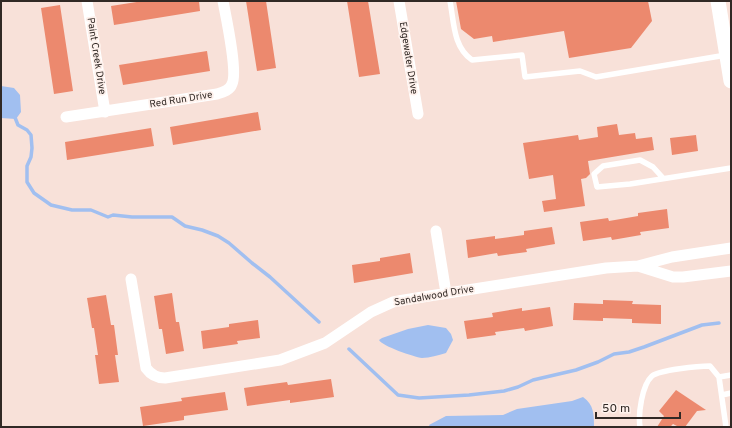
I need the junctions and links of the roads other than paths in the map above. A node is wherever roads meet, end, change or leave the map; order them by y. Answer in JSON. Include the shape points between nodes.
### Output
{"nodes":[{"id":1,"x":87,"y":1,"type":"edge"},
{"id":2,"x":223,"y":1,"type":"edge"},
{"id":3,"x":399,"y":1,"type":"edge"},
{"id":4,"x":450,"y":1,"type":"edge"},
{"id":5,"x":718,"y":1,"type":"edge"},
{"id":6,"x":729,"y":62,"type":"edge"},
{"id":7,"x":731,"y":81,"type":"edge"},
{"id":8,"x":105,"y":112,"type":"junction"},
{"id":9,"x":418,"y":114,"type":"dead end"},
{"id":10,"x":66,"y":117,"type":"dead end"},
{"id":11,"x":731,"y":168,"type":"edge"},
{"id":12,"x":663,"y":178,"type":"junction"},
{"id":13,"x":436,"y":231,"type":"dead end"},
{"id":14,"x":731,"y":248,"type":"edge"},
{"id":15,"x":638,"y":266,"type":"junction"},
{"id":16,"x":731,"y":271,"type":"edge"},
{"id":17,"x":131,"y":279,"type":"dead end"},
{"id":18,"x":446,"y":293,"type":"junction"},
{"id":19,"x":731,"y":376,"type":"edge"},
{"id":20,"x":719,"y":377,"type":"junction"},
{"id":21,"x":731,"y":393,"type":"edge"},
{"id":22,"x":722,"y":395,"type":"junction"},
{"id":23,"x":640,"y":427,"type":"edge"},
{"id":24,"x":726,"y":427,"type":"edge"}],
"edges":[{"from":1,"to":8,"type":"street","name":"Paint Creek Drive"},
{"from":2,"to":8,"type":"street","name":"Red Run Drive","via":[[234,69],[233,83],[227,90],[218,94]]},
{"from":3,"to":9,"type":"street","name":"Edgewater Drive"},
{"from":4,"to":6,"type":"lane","via":[[457,42],[465,55],[472,60],[522,55],[525,76],[580,71],[596,77]]},
{"from":5,"to":6,"type":"main road"},
{"from":6,"to":7,"type":"main road"},
{"from":8,"to":10,"type":"street","name":"Red Run Drive"},
{"from":11,"to":12,"type":"lane"},
{"from":12,"to":12,"type":"lane","via":[[597,187],[594,174],[603,166],[640,160],[653,167]]},
{"from":13,"to":18,"type":"street"},
{"from":14,"to":15,"type":"street","name":"Sandalwood Drive","via":[[672,257]]},
{"from":15,"to":16,"type":"street","name":"Sandalwood Drive","via":[[673,277],[694,277]]},
{"from":15,"to":18,"type":"street","name":"Sandalwood Drive","via":[[606,268]]},
{"from":17,"to":18,"type":"street","name":"Sandalwood Drive","via":[[144,364],[152,375],[161,378],[280,360],[325,343],[381,307],[404,300]]},
{"from":19,"to":20,"type":"lane"},
{"from":20,"to":22,"type":"lane"},
{"from":20,"to":23,"type":"lane","via":[[710,366],[658,373],[651,377],[640,410]]},
{"from":21,"to":22,"type":"lane"},
{"from":22,"to":24,"type":"lane"}]}
